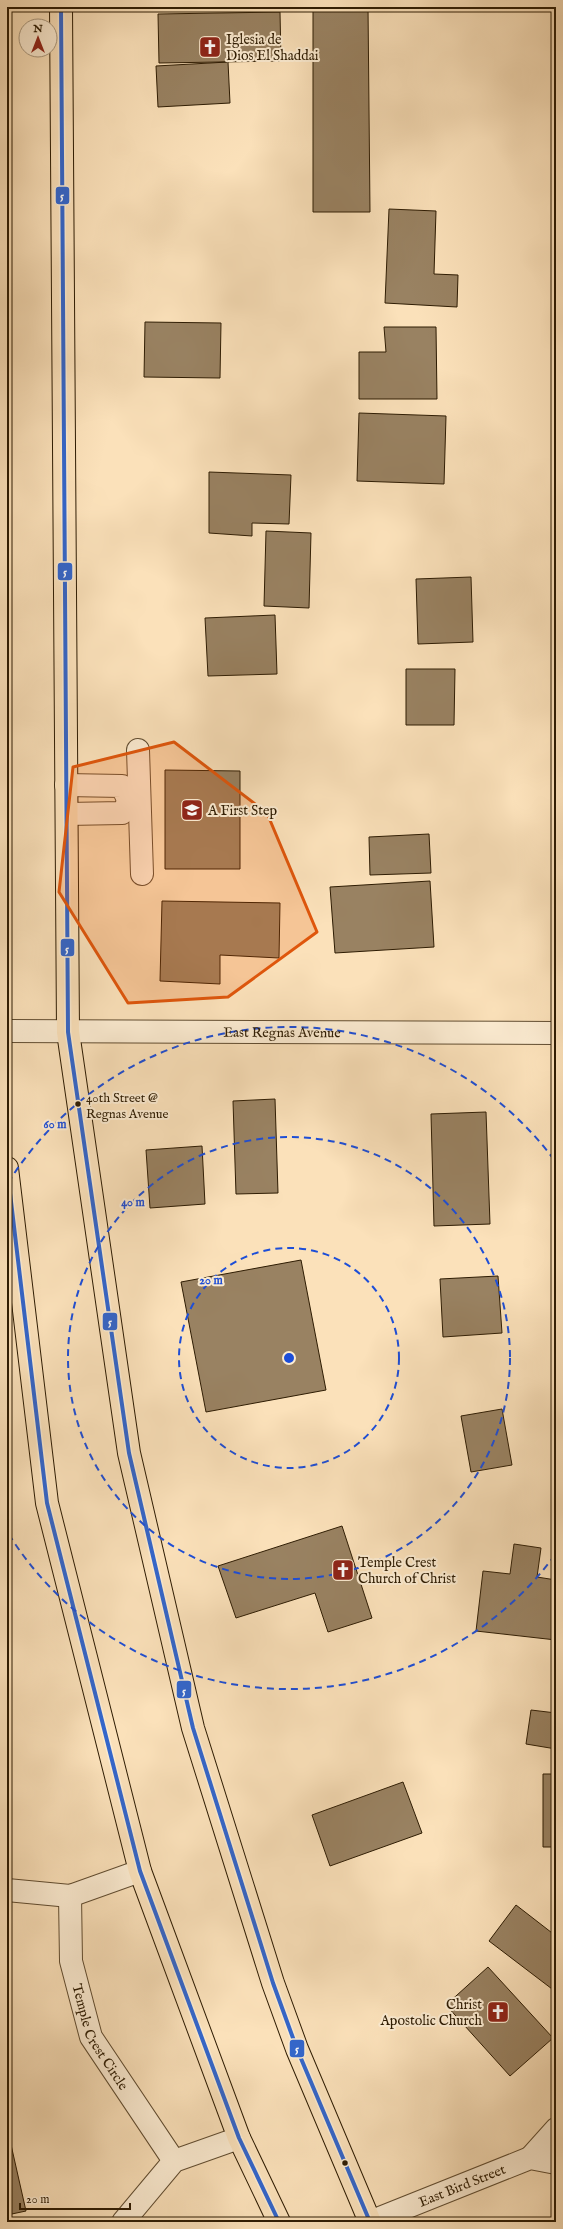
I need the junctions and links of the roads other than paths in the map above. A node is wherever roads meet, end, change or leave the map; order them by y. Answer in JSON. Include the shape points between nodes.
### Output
{"nodes":[{"id":1,"x":61,"y":7,"type":"edge"},
{"id":2,"x":138,"y":750,"type":"dead end"},
{"id":3,"x":66,"y":785,"type":"junction"},
{"id":4,"x":135,"y":802,"type":"junction"},
{"id":5,"x":66,"y":814,"type":"junction"},
{"id":6,"x":142,"y":874,"type":"dead end"},
{"id":7,"x":7,"y":1031,"type":"edge"},
{"id":8,"x":68,"y":1032,"type":"junction"},
{"id":9,"x":556,"y":1033,"type":"edge"},
{"id":10,"x":7,"y":1168,"type":"edge"},
{"id":11,"x":140,"y":1871,"type":"junction"},
{"id":12,"x":7,"y":1890,"type":"edge"},
{"id":13,"x":70,"y":1896,"type":"junction"},
{"id":14,"x":556,"y":2129,"type":"edge"},
{"id":15,"x":239,"y":2138,"type":"junction"},
{"id":16,"x":530,"y":2158,"type":"junction"},
{"id":17,"x":174,"y":2161,"type":"junction"},
{"id":18,"x":556,"y":2163,"type":"edge"},
{"id":19,"x":123,"y":2222,"type":"edge"},
{"id":20,"x":279,"y":2222,"type":"edge"},
{"id":21,"x":370,"y":2222,"type":"edge"}],
"edges":[{"from":1,"to":3,"type":"main road"},
{"from":2,"to":4,"type":"street"},
{"from":3,"to":4,"type":"street","via":[[122,786]]},
{"from":3,"to":5,"type":"main road"},
{"from":4,"to":5,"type":"street","via":[[122,813]]},
{"from":4,"to":6,"type":"street"},
{"from":5,"to":8,"type":"main road"},
{"from":7,"to":8,"type":"street","name":"East Regnas Avenue"},
{"from":8,"to":9,"type":"street","name":"East Regnas Avenue"},
{"from":8,"to":21,"type":"main road","via":[[129,1453],[193,1728],[273,1983],[297,2049]]},
{"from":10,"to":11,"type":"main road","via":[[47,1503]]},
{"from":11,"to":13,"type":"street"},
{"from":11,"to":15,"type":"main road"},
{"from":12,"to":13,"type":"street"},
{"from":13,"to":17,"type":"street","name":"Temple Crest Circle","via":[[71,1961],[91,2037]]},
{"from":14,"to":16,"type":"street"},
{"from":15,"to":17,"type":"street"},
{"from":15,"to":20,"type":"main road"},
{"from":16,"to":18,"type":"street"},
{"from":16,"to":21,"type":"street","name":"East Bird Street"},
{"from":17,"to":19,"type":"street"}]}
